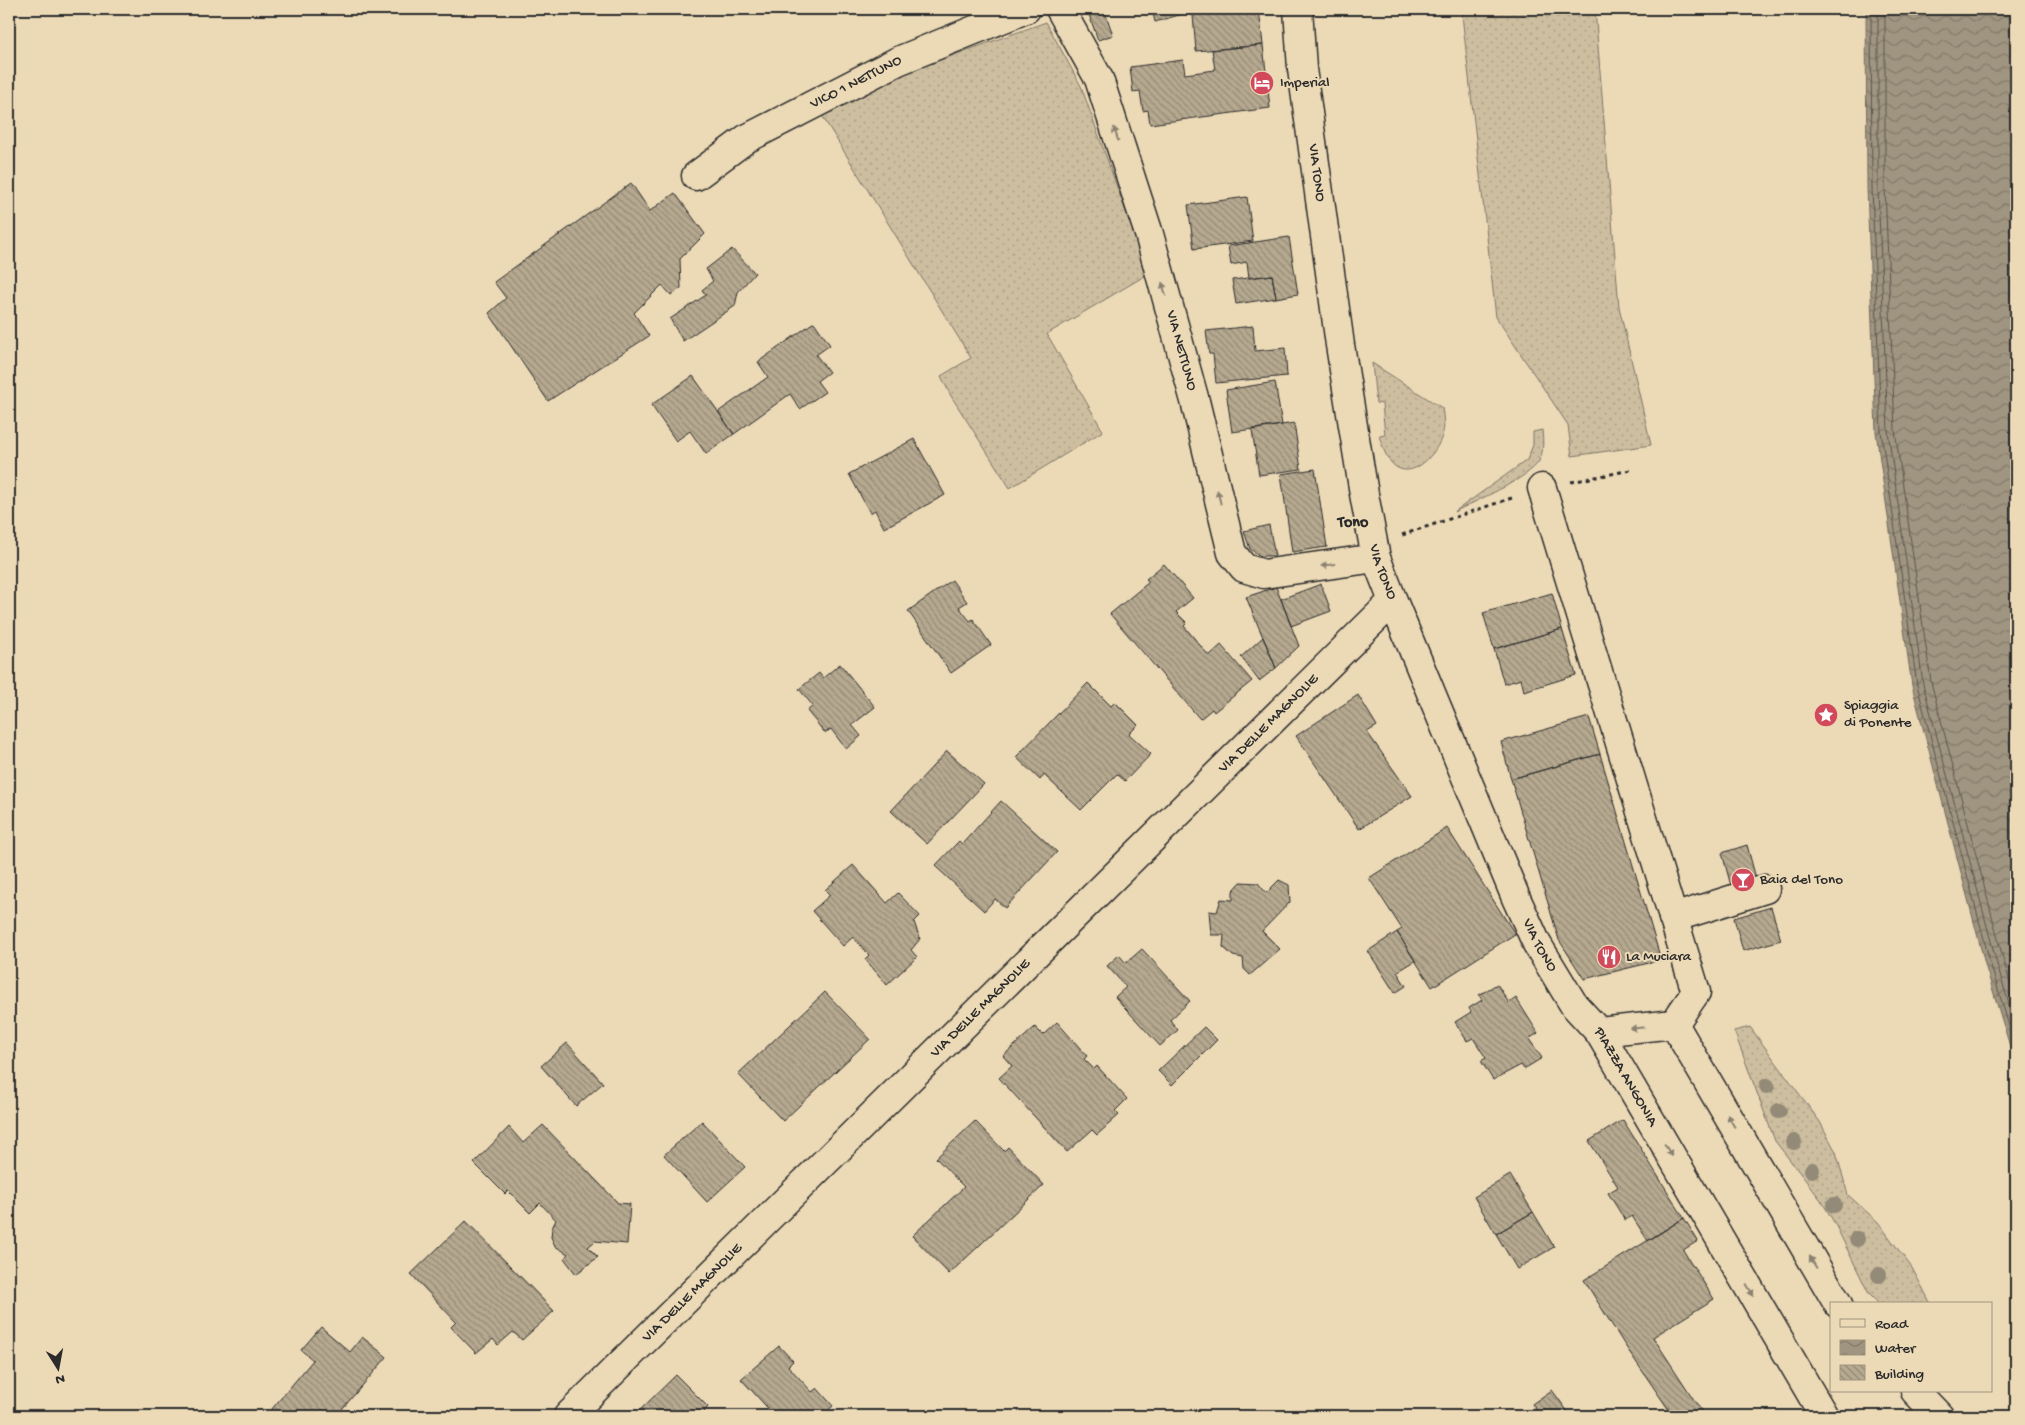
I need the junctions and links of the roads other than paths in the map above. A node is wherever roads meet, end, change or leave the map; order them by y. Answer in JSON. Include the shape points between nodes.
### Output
{"nodes":[{"id":1,"x":1026,"y":9,"type":"edge"},
{"id":2,"x":1060,"y":9,"type":"edge"},
{"id":3,"x":1298,"y":9,"type":"edge"},
{"id":4,"x":696,"y":176,"type":"dead end"},
{"id":5,"x":1542,"y":488,"type":"road end"},
{"id":6,"x":1375,"y":551,"type":"junction"},
{"id":7,"x":1393,"y":601,"type":"junction"},
{"id":8,"x":1765,"y":889,"type":"dead end"},
{"id":9,"x":1673,"y":918,"type":"junction"},
{"id":10,"x":1674,"y":1024,"type":"junction"},
{"id":11,"x":1599,"y":1032,"type":"junction"},
{"id":12,"x":1837,"y":1302,"type":"edge"},
{"id":13,"x":1916,"y":1392,"type":"edge"},
{"id":14,"x":568,"y":1416,"type":"edge"},
{"id":15,"x":1824,"y":1416,"type":"edge"},
{"id":16,"x":1939,"y":1416,"type":"edge"}],
"edges":[{"from":1,"to":4,"type":"street","name":"VICO 1 NETTUNO","via":[[864,78],[746,139]]},
{"from":6,"to":2,"type":"street","name":"VIA NETTUNO","one_way":true,"via":[[1264,574],[1244,568],[1232,554],[1196,401],[1146,225],[1098,79]]},
{"from":3,"to":6,"type":"street","name":"VIA TONO","via":[[1302,69],[1340,345]]},
{"from":5,"to":9,"type":"street"},
{"from":6,"to":7,"type":"street","name":"VIA TONO"},
{"from":7,"to":11,"type":"street","name":"VIA TONO","via":[[1537,944],[1574,1005]]},
{"from":7,"to":14,"type":"street","name":"VIA DELLE MAGNOLIE"},
{"from":8,"to":9,"type":"street"},
{"from":9,"to":10,"type":"street","via":[[1696,992]]},
{"from":10,"to":11,"type":"street","name":"PIAZZA ANGONIA","one_way":true},
{"from":12,"to":10,"type":"street","one_way":true},
{"from":11,"to":15,"type":"street","name":"PIAZZA ANGONIA","one_way":true},
{"from":13,"to":16,"type":"street"}]}
